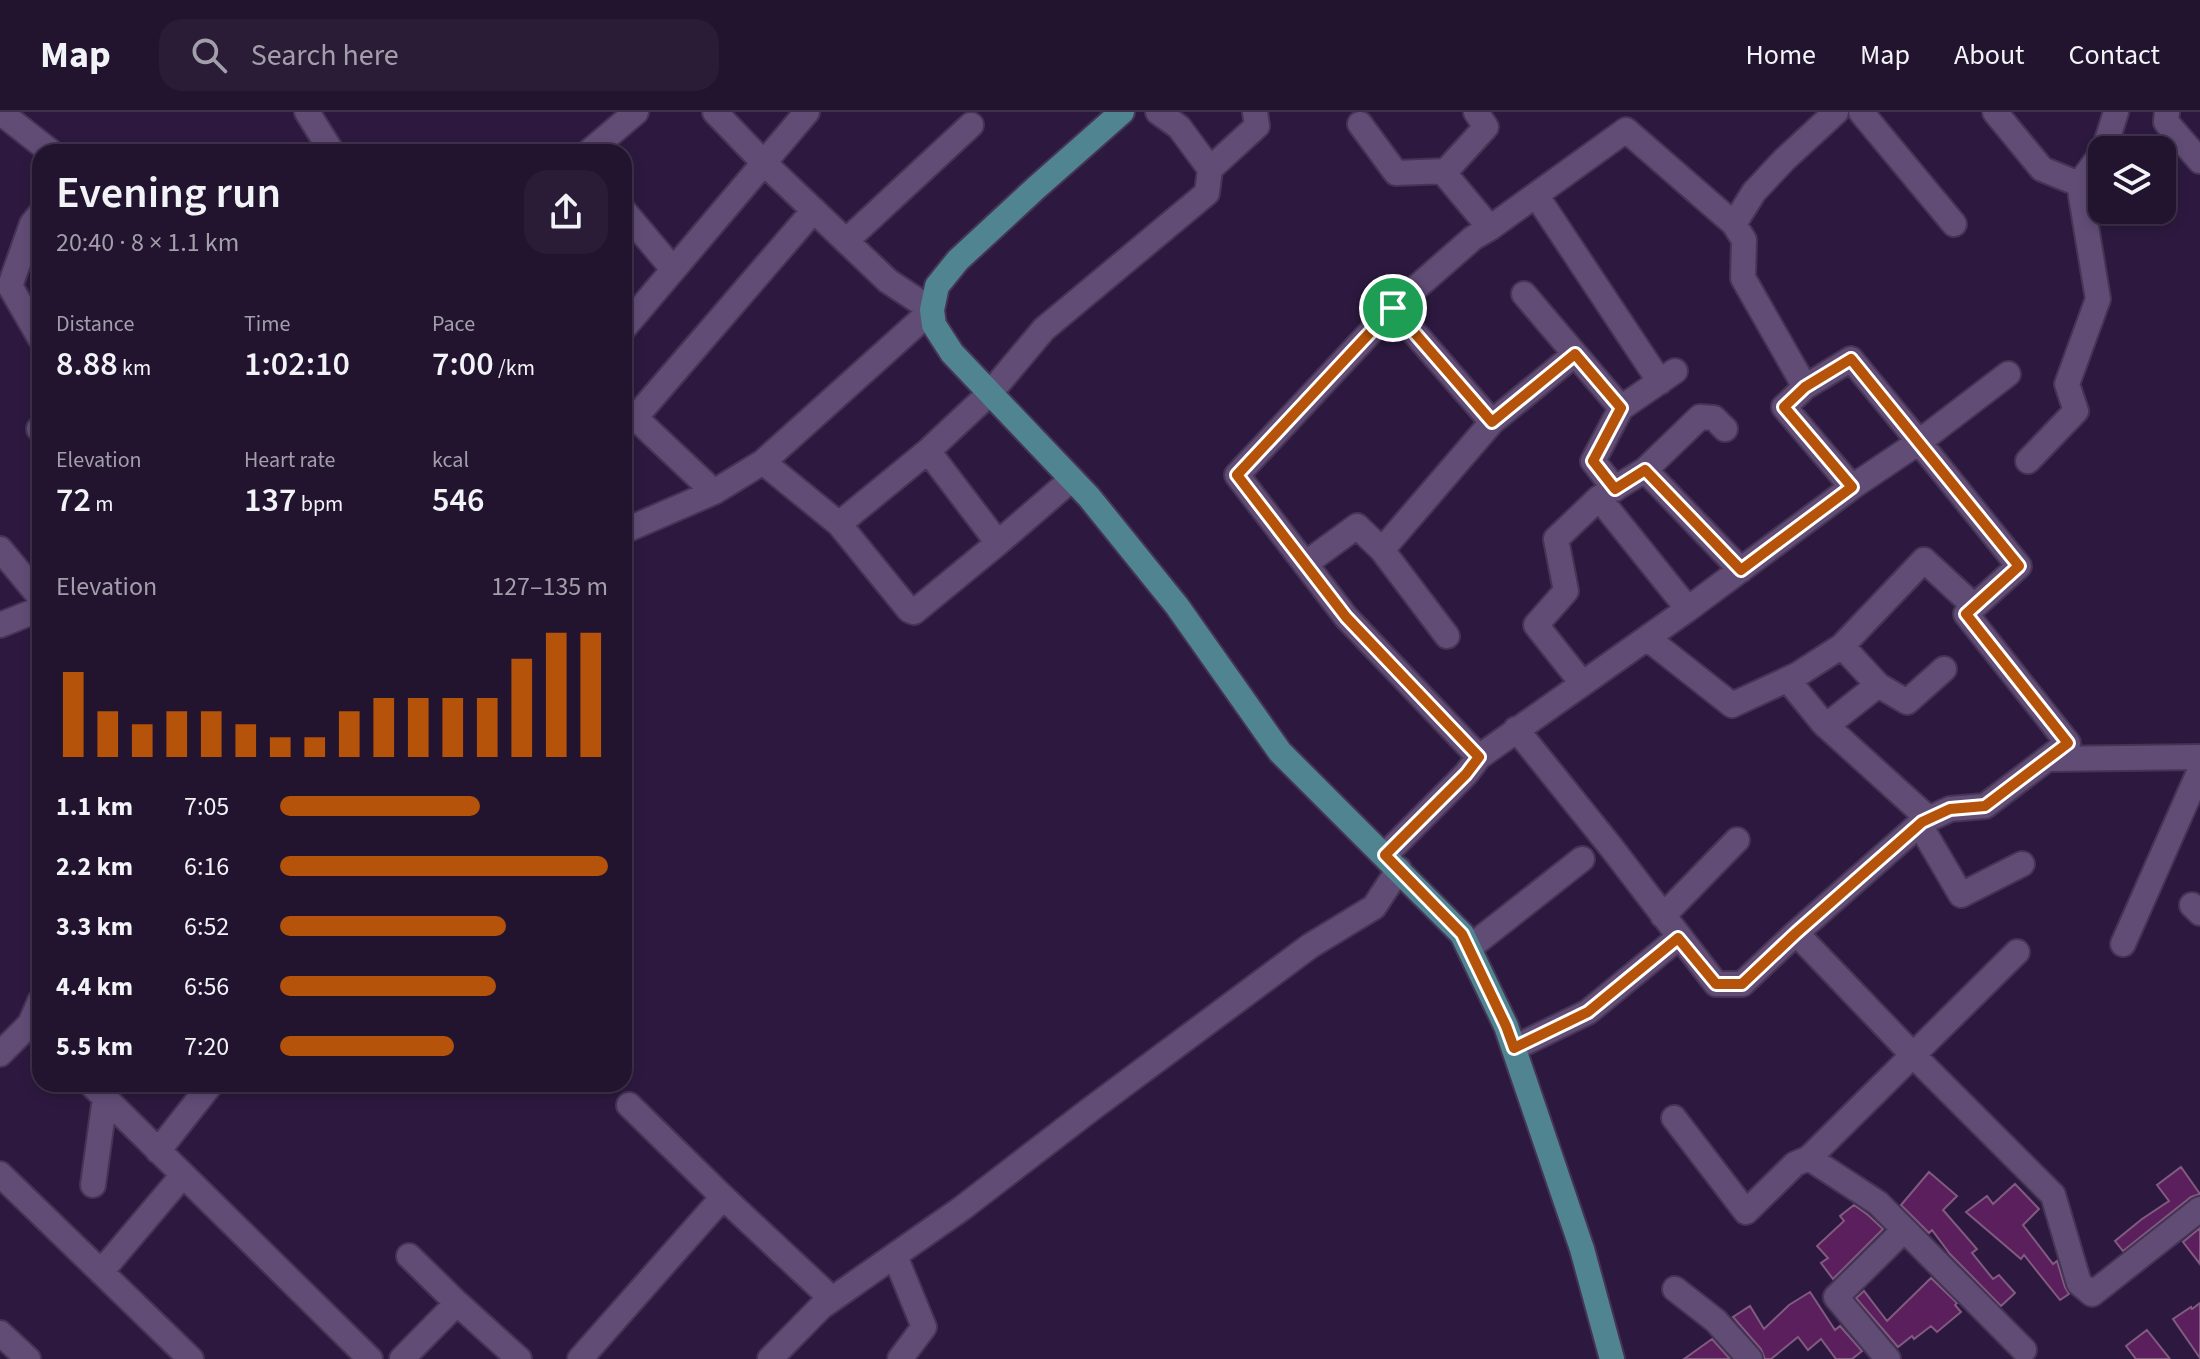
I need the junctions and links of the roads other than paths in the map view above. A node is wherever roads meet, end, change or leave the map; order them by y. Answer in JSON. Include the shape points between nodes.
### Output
{"nodes":[{"id":1,"x":0,"y":112,"type":"edge"},
{"id":2,"x":307,"y":112,"type":"edge"},
{"id":3,"x":636,"y":112,"type":"edge"},
{"id":4,"x":715,"y":112,"type":"edge"},
{"id":5,"x":807,"y":112,"type":"edge"},
{"id":6,"x":1122,"y":112,"type":"edge"},
{"id":7,"x":1158,"y":112,"type":"edge"},
{"id":8,"x":1255,"y":112,"type":"edge"},
{"id":9,"x":1476,"y":112,"type":"edge"},
{"id":10,"x":1836,"y":112,"type":"edge"},
{"id":11,"x":1861,"y":112,"type":"edge"},
{"id":12,"x":1995,"y":112,"type":"edge"},
{"id":13,"x":2116,"y":112,"type":"edge"},
{"id":14,"x":2167,"y":112,"type":"edge"},
{"id":15,"x":1632,"y":121,"type":"edge"},
{"id":16,"x":1360,"y":124,"type":"dead end"},
{"id":17,"x":971,"y":125,"type":"dead end"},
{"id":18,"x":2108,"y":136,"type":"edge"},
{"id":19,"x":41,"y":144,"type":"edge"},
{"id":20,"x":327,"y":144,"type":"edge"},
{"id":21,"x":598,"y":144,"type":"edge"},
{"id":22,"x":2200,"y":161,"type":"edge"},
{"id":23,"x":763,"y":162,"type":"junction"},
{"id":24,"x":1210,"y":169,"type":"junction"},
{"id":25,"x":1446,"y":171,"type":"junction"},
{"id":26,"x":2088,"y":172,"type":"edge"},
{"id":27,"x":2079,"y":184,"type":"junction"},
{"id":28,"x":1536,"y":195,"type":"junction"},
{"id":29,"x":814,"y":210,"type":"junction"},
{"id":30,"x":632,"y":220,"type":"edge"},
{"id":31,"x":32,"y":224,"type":"edge"},
{"id":32,"x":1734,"y":224,"type":"junction"},
{"id":33,"x":1954,"y":224,"type":"dead end"},
{"id":34,"x":1490,"y":228,"type":"junction"},
{"id":35,"x":846,"y":241,"type":"junction"},
{"id":36,"x":673,"y":269,"type":"junction"},
{"id":37,"x":1524,"y":294,"type":"dead end"},
{"id":38,"x":1393,"y":308,"type":"junction"},
{"id":39,"x":932,"y":310,"type":"junction"},
{"id":40,"x":632,"y":318,"type":"edge"},
{"id":41,"x":32,"y":324,"type":"edge"},
{"id":42,"x":1575,"y":354,"type":"junction"},
{"id":43,"x":2008,"y":374,"type":"dead end"},
{"id":44,"x":1805,"y":387,"type":"junction"},
{"id":45,"x":991,"y":392,"type":"junction"},
{"id":46,"x":1621,"y":408,"type":"junction"},
{"id":47,"x":632,"y":413,"type":"edge"},
{"id":48,"x":632,"y":418,"type":"edge"},
{"id":49,"x":1492,"y":422,"type":"junction"},
{"id":50,"x":1725,"y":429,"type":"dead end"},
{"id":51,"x":1919,"y":442,"type":"junction"},
{"id":52,"x":928,"y":451,"type":"junction"},
{"id":53,"x":2028,"y":461,"type":"dead end"},
{"id":54,"x":763,"y":462,"type":"junction"},
{"id":55,"x":1645,"y":470,"type":"junction"},
{"id":56,"x":1072,"y":479,"type":"junction"},
{"id":57,"x":1852,"y":487,"type":"junction"},
{"id":58,"x":714,"y":492,"type":"junction"},
{"id":59,"x":1607,"y":493,"type":"junction"},
{"id":60,"x":839,"y":524,"type":"junction"},
{"id":61,"x":632,"y":528,"type":"edge"},
{"id":62,"x":998,"y":543,"type":"junction"},
{"id":63,"x":0,"y":549,"type":"edge"},
{"id":64,"x":1382,"y":550,"type":"junction"},
{"id":65,"x":1305,"y":564,"type":"junction"},
{"id":66,"x":1741,"y":570,"type":"junction"},
{"id":67,"x":32,"y":587,"type":"edge"},
{"id":68,"x":1974,"y":606,"type":"junction"},
{"id":69,"x":1688,"y":609,"type":"junction"},
{"id":70,"x":32,"y":612,"type":"edge"},
{"id":71,"x":0,"y":625,"type":"edge"},
{"id":72,"x":1447,"y":636,"type":"dead end"},
{"id":73,"x":1647,"y":638,"type":"junction"},
{"id":74,"x":1842,"y":646,"type":"junction"},
{"id":75,"x":1944,"y":669,"type":"dead end"},
{"id":76,"x":1788,"y":680,"type":"junction"},
{"id":77,"x":1582,"y":683,"type":"junction"},
{"id":78,"x":1878,"y":685,"type":"junction"},
{"id":79,"x":1826,"y":726,"type":"junction"},
{"id":80,"x":1516,"y":729,"type":"junction"},
{"id":81,"x":1479,"y":757,"type":"junction"},
{"id":82,"x":2200,"y":757,"type":"edge"},
{"id":83,"x":2048,"y":759,"type":"junction"},
{"id":84,"x":2200,"y":770,"type":"edge"},
{"id":85,"x":1925,"y":822,"type":"junction"},
{"id":86,"x":1737,"y":840,"type":"dead end"},
{"id":87,"x":1582,"y":859,"type":"dead end"},
{"id":88,"x":1392,"y":862,"type":"junction"},
{"id":89,"x":2022,"y":864,"type":"dead end"},
{"id":90,"x":1663,"y":916,"type":"junction"},
{"id":91,"x":1796,"y":933,"type":"junction"},
{"id":92,"x":1678,"y":938,"type":"junction"},
{"id":93,"x":2123,"y":944,"type":"dead end"},
{"id":94,"x":1469,"y":948,"type":"junction"},
{"id":95,"x":2017,"y":952,"type":"dead end"},
{"id":96,"x":32,"y":1031,"type":"edge"},
{"id":97,"x":1514,"y":1048,"type":"junction"},
{"id":98,"x":0,"y":1054,"type":"edge"},
{"id":99,"x":1913,"y":1055,"type":"junction"},
{"id":100,"x":98,"y":1092,"type":"edge"},
{"id":101,"x":99,"y":1092,"type":"edge"},
{"id":102,"x":205,"y":1092,"type":"edge"},
{"id":103,"x":629,"y":1105,"type":"dead end"},
{"id":104,"x":1674,"y":1118,"type":"dead end"},
{"id":105,"x":158,"y":1151,"type":"junction"},
{"id":106,"x":1809,"y":1158,"type":"junction"},
{"id":107,"x":0,"y":1174,"type":"edge"},
{"id":108,"x":183,"y":1175,"type":"junction"},
{"id":109,"x":93,"y":1185,"type":"dead end"},
{"id":110,"x":723,"y":1197,"type":"junction"},
{"id":111,"x":2200,"y":1209,"type":"edge"},
{"id":112,"x":1904,"y":1230,"type":"junction"},
{"id":113,"x":409,"y":1256,"type":"dead end"},
{"id":114,"x":895,"y":1256,"type":"junction"},
{"id":115,"x":101,"y":1272,"type":"junction"},
{"id":116,"x":1675,"y":1289,"type":"dead end"},
{"id":117,"x":832,"y":1299,"type":"junction"},
{"id":118,"x":457,"y":1303,"type":"junction"},
{"id":119,"x":0,"y":1333,"type":"edge"},
{"id":120,"x":2024,"y":1350,"type":"dead end"},
{"id":121,"x":28,"y":1359,"type":"edge"},
{"id":122,"x":191,"y":1359,"type":"edge"},
{"id":123,"x":370,"y":1359,"type":"edge"},
{"id":124,"x":402,"y":1359,"type":"edge"},
{"id":125,"x":519,"y":1359,"type":"edge"},
{"id":126,"x":580,"y":1359,"type":"edge"},
{"id":127,"x":770,"y":1359,"type":"edge"},
{"id":128,"x":900,"y":1359,"type":"edge"},
{"id":129,"x":1612,"y":1359,"type":"edge"},
{"id":130,"x":1750,"y":1359,"type":"edge"},
{"id":131,"x":1888,"y":1359,"type":"edge"}],
"edges":[{"from":1,"to":19,"type":"street"},
{"from":2,"to":20,"type":"street"},
{"from":3,"to":21,"type":"street"},
{"from":4,"to":23,"type":"street"},
{"from":5,"to":23,"type":"street"},
{"from":6,"to":39,"type":"main road","via":[[958,260],[937,286]]},
{"from":7,"to":24,"type":"street","via":[[1179,127]]},
{"from":8,"to":24,"type":"street","via":[[1257,126]]},
{"from":9,"to":25,"type":"street","via":[[1486,127]]},
{"from":10,"to":32,"type":"street","via":[[1754,192]]},
{"from":11,"to":33,"type":"street"},
{"from":12,"to":27,"type":"street","via":[[2042,169]]},
{"from":13,"to":18,"type":"street"},
{"from":14,"to":22,"type":"street","via":[[2166,122]]},
{"from":15,"to":28,"type":"street"},
{"from":15,"to":32,"type":"street"},
{"from":16,"to":25,"type":"street","via":[[1396,173]]},
{"from":17,"to":35,"type":"street"},
{"from":23,"to":29,"type":"street"},
{"from":23,"to":36,"type":"street"},
{"from":24,"to":45,"type":"street","via":[[1207,193],[1044,329]]},
{"from":25,"to":34,"type":"street"},
{"from":26,"to":27,"type":"street"},
{"from":27,"to":53,"type":"street","via":[[2098,299],[2067,384],[2076,411]]},
{"from":28,"to":34,"type":"street"},
{"from":28,"to":46,"type":"street","via":[[1668,377]]},
{"from":29,"to":35,"type":"street"},
{"from":29,"to":47,"type":"street"},
{"from":30,"to":36,"type":"street"},
{"from":31,"to":41,"type":"street","via":[[10,286]]},
{"from":32,"to":44,"type":"street","via":[[1744,240],[1743,278]]},
{"from":34,"to":38,"type":"street"},
{"from":35,"to":39,"type":"street","via":[[888,281]]},
{"from":36,"to":40,"type":"street"},
{"from":37,"to":42,"type":"street"},
{"from":38,"to":49,"type":"street"},
{"from":38,"to":65,"type":"street","via":[[1237,475]]},
{"from":39,"to":45,"type":"main road","via":[[934,325],[952,353]]},
{"from":39,"to":54,"type":"street"},
{"from":42,"to":46,"type":"street"},
{"from":42,"to":49,"type":"street"},
{"from":43,"to":51,"type":"street"},
{"from":44,"to":51,"type":"street","via":[[1851,359]]},
{"from":44,"to":57,"type":"street","via":[[1784,407]]},
{"from":45,"to":52,"type":"street"},
{"from":45,"to":56,"type":"main road"},
{"from":46,"to":59,"type":"street","via":[[1593,461]]},
{"from":48,"to":58,"type":"street"},
{"from":49,"to":64,"type":"street"},
{"from":50,"to":55,"type":"street","via":[[1714,418],[1700,417]]},
{"from":51,"to":57,"type":"street"},
{"from":51,"to":68,"type":"street","via":[[2019,566]]},
{"from":52,"to":60,"type":"street"},
{"from":52,"to":62,"type":"street"},
{"from":54,"to":58,"type":"street"},
{"from":54,"to":60,"type":"street"},
{"from":55,"to":59,"type":"street"},
{"from":55,"to":66,"type":"street"},
{"from":56,"to":62,"type":"street"},
{"from":56,"to":88,"type":"main road","via":[[1177,606],[1280,752]]},
{"from":57,"to":66,"type":"street"},
{"from":58,"to":61,"type":"street"},
{"from":59,"to":69,"type":"street"},
{"from":59,"to":77,"type":"street","via":[[1556,539],[1566,591],[1536,625]]},
{"from":60,"to":62,"type":"street","via":[[914,612]]},
{"from":63,"to":67,"type":"street"},
{"from":64,"to":65,"type":"street","via":[[1357,526]]},
{"from":64,"to":72,"type":"street"},
{"from":65,"to":81,"type":"street","via":[[1346,617]]},
{"from":66,"to":69,"type":"street"},
{"from":68,"to":74,"type":"street","via":[[1924,560]]},
{"from":68,"to":83,"type":"street","via":[[1966,614],[2068,743]]},
{"from":69,"to":73,"type":"street"},
{"from":70,"to":71,"type":"street"},
{"from":73,"to":76,"type":"street","via":[[1732,705]]},
{"from":73,"to":77,"type":"street"},
{"from":74,"to":76,"type":"street"},
{"from":74,"to":78,"type":"street"},
{"from":75,"to":78,"type":"street","via":[[1907,702]]},
{"from":76,"to":79,"type":"street"},
{"from":77,"to":80,"type":"street"},
{"from":78,"to":79,"type":"street"},
{"from":79,"to":85,"type":"street"},
{"from":80,"to":81,"type":"street"},
{"from":80,"to":90,"type":"street"},
{"from":81,"to":88,"type":"street"},
{"from":82,"to":83,"type":"street"},
{"from":83,"to":85,"type":"street","via":[[1985,806],[1950,809]]},
{"from":84,"to":93,"type":"street"},
{"from":85,"to":89,"type":"street","via":[[1961,895]]},
{"from":85,"to":91,"type":"street"},
{"from":86,"to":90,"type":"street"},
{"from":87,"to":94,"type":"street"},
{"from":88,"to":94,"type":"main road","via":[[1462,934]]},
{"from":88,"to":114,"type":"street","via":[[1374,907],[1310,946]]},
{"from":90,"to":92,"type":"street"},
{"from":91,"to":92,"type":"street","via":[[1742,984],[1716,984]]},
{"from":91,"to":99,"type":"street"},
{"from":92,"to":97,"type":"street","via":[[1588,1012]]},
{"from":94,"to":97,"type":"main road"},
{"from":95,"to":99,"type":"street"},
{"from":96,"to":98,"type":"street"},
{"from":97,"to":129,"type":"main road","via":[[1582,1249]]},
{"from":99,"to":106,"type":"street"},
{"from":99,"to":111,"type":"street","via":[[2053,1195],[2079,1283],[2092,1294]]},
{"from":100,"to":109,"type":"street"},
{"from":101,"to":105,"type":"street"},
{"from":102,"to":105,"type":"street"},
{"from":103,"to":110,"type":"street"},
{"from":104,"to":106,"type":"street","via":[[1746,1212],[1795,1164]]},
{"from":105,"to":108,"type":"street"},
{"from":106,"to":112,"type":"street","via":[[1878,1203]]},
{"from":107,"to":115,"type":"street"},
{"from":108,"to":115,"type":"street"},
{"from":108,"to":123,"type":"street"},
{"from":110,"to":117,"type":"street"},
{"from":110,"to":126,"type":"street"},
{"from":112,"to":120,"type":"street"},
{"from":112,"to":131,"type":"street","via":[[1836,1297]]},
{"from":113,"to":118,"type":"street"},
{"from":114,"to":117,"type":"street"},
{"from":114,"to":128,"type":"street","via":[[924,1327]]},
{"from":115,"to":122,"type":"street"},
{"from":116,"to":130,"type":"street","via":[[1716,1321]]},
{"from":117,"to":127,"type":"street"},
{"from":118,"to":124,"type":"street"},
{"from":118,"to":125,"type":"street"},
{"from":119,"to":121,"type":"street"}]}
